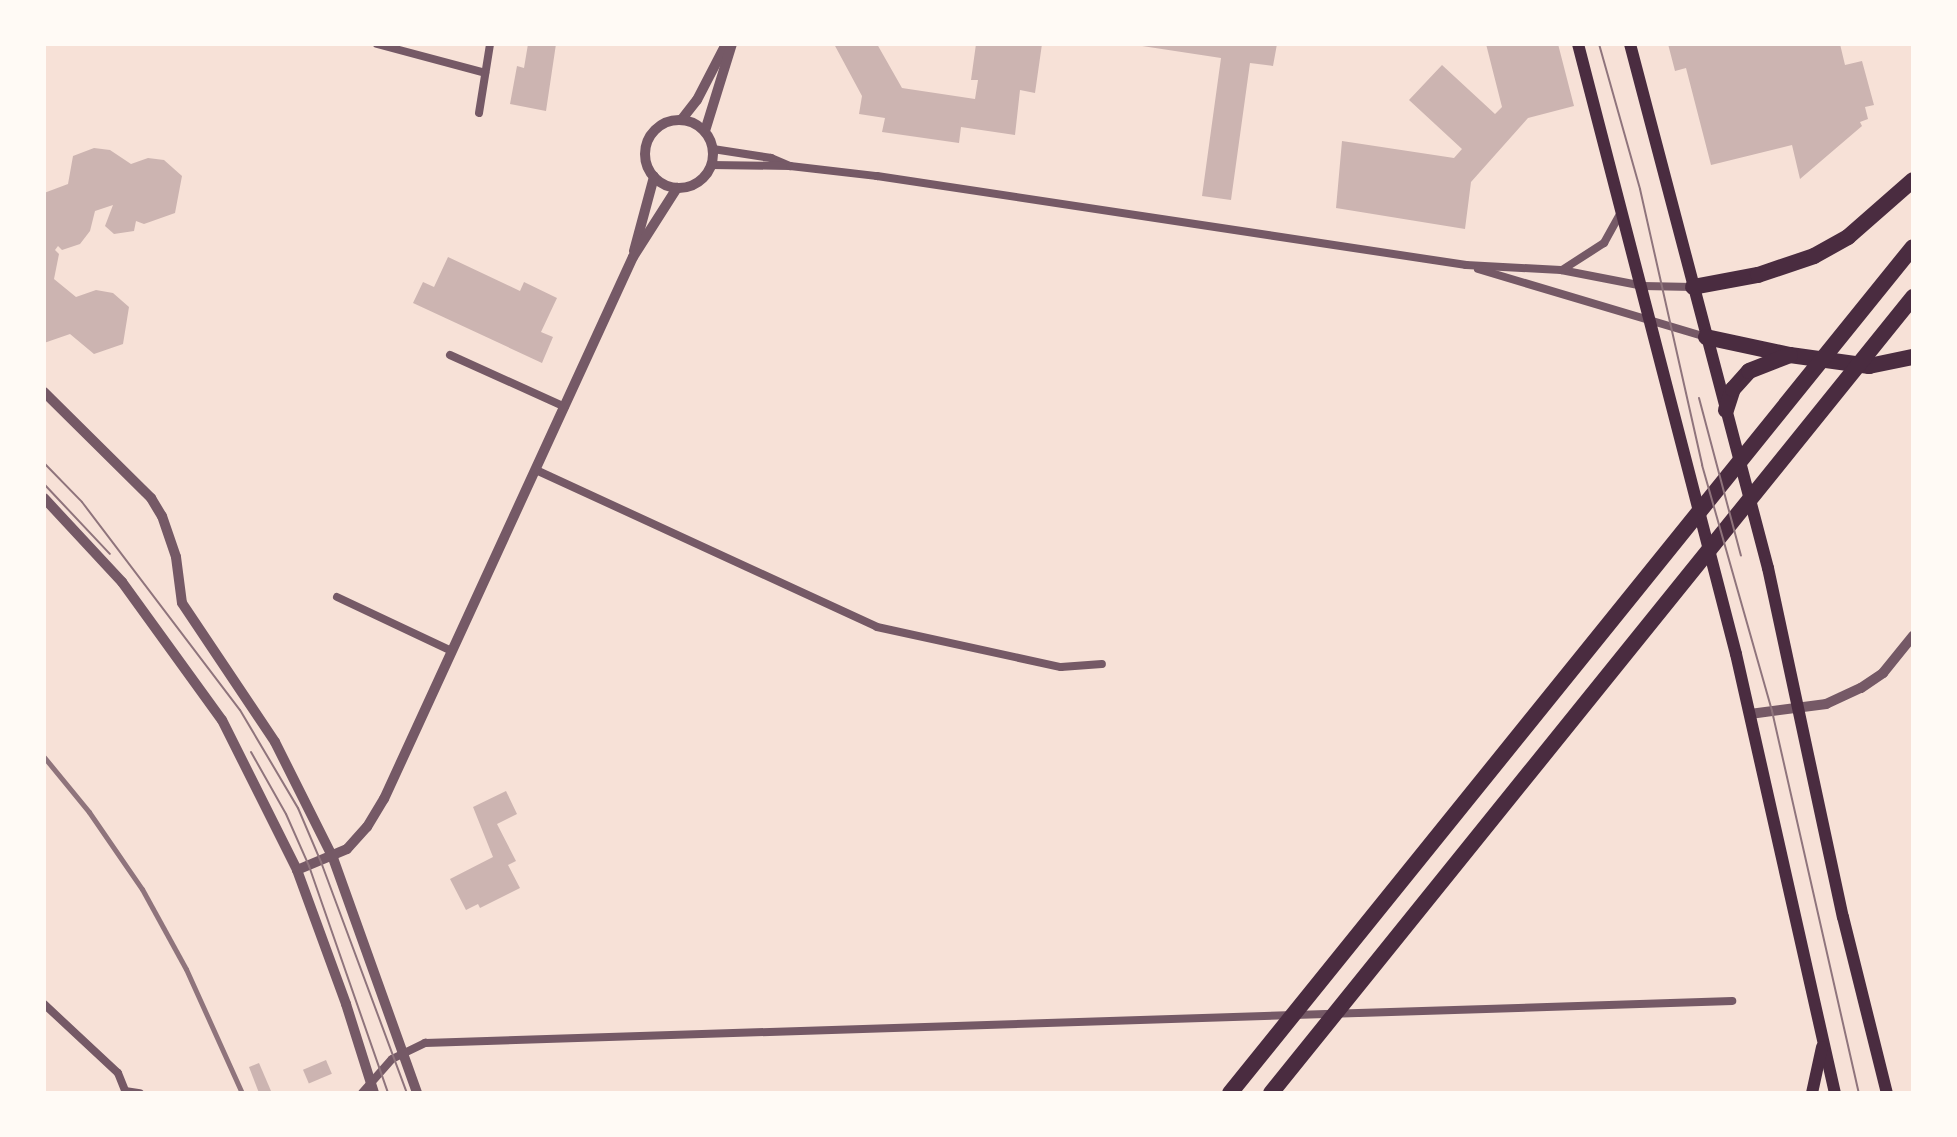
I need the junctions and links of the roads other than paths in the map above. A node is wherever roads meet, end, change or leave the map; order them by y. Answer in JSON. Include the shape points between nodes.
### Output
{"nodes":[{"id":1,"x":377,"y":44,"type":"edge"},
{"id":2,"x":490,"y":44,"type":"edge"},
{"id":3,"x":729,"y":44,"type":"edge"},
{"id":4,"x":1578,"y":44,"type":"edge"},
{"id":5,"x":1630,"y":44,"type":"edge"},
{"id":6,"x":485,"y":73,"type":"junction"},
{"id":7,"x":479,"y":113,"type":"dead end"},
{"id":8,"x":682,"y":119,"type":"junction"},
{"id":9,"x":705,"y":131,"type":"junction"},
{"id":10,"x":713,"y":149,"type":"junction"},
{"id":11,"x":711,"y":165,"type":"junction"},
{"id":12,"x":790,"y":166,"type":"junction"},
{"id":13,"x":654,"y":177,"type":"junction"},
{"id":14,"x":1913,"y":180,"type":"edge"},
{"id":15,"x":677,"y":188,"type":"junction"},
{"id":16,"x":1623,"y":208,"type":"junction"},
{"id":17,"x":1913,"y":247,"type":"edge"},
{"id":18,"x":633,"y":257,"type":"junction"},
{"id":19,"x":1466,"y":265,"type":"junction"},
{"id":20,"x":1561,"y":270,"type":"junction"},
{"id":21,"x":1643,"y":286,"type":"junction"},
{"id":22,"x":1693,"y":287,"type":"junction"},
{"id":23,"x":1911,"y":300,"type":"edge"},
{"id":24,"x":1651,"y":321,"type":"junction"},
{"id":25,"x":1706,"y":337,"type":"junction"},
{"id":26,"x":450,"y":355,"type":"dead end"},
{"id":27,"x":1790,"y":355,"type":"junction"},
{"id":28,"x":1913,"y":357,"type":"edge"},
{"id":29,"x":44,"y":392,"type":"edge"},
{"id":30,"x":565,"y":407,"type":"junction"},
{"id":31,"x":1726,"y":410,"type":"junction"},
{"id":32,"x":536,"y":470,"type":"junction"},
{"id":33,"x":44,"y":498,"type":"edge"},
{"id":34,"x":337,"y":597,"type":"dead end"},
{"id":35,"x":1913,"y":636,"type":"edge"},
{"id":36,"x":452,"y":651,"type":"junction"},
{"id":37,"x":1102,"y":664,"type":"dead end"},
{"id":38,"x":1800,"y":707,"type":"junction"},
{"id":39,"x":1750,"y":714,"type":"junction"},
{"id":40,"x":333,"y":858,"type":"junction"},
{"id":41,"x":297,"y":870,"type":"junction"},
{"id":42,"x":1732,"y":1001,"type":"dead end"},
{"id":43,"x":44,"y":1004,"type":"edge"},
{"id":44,"x":1822,"y":1044,"type":"junction"},
{"id":45,"x":402,"y":1053,"type":"junction"},
{"id":46,"x":369,"y":1090,"type":"edge"},
{"id":47,"x":125,"y":1092,"type":"edge"},
{"id":48,"x":140,"y":1093,"type":"edge"},
{"id":49,"x":417,"y":1093,"type":"edge"},
{"id":50,"x":1230,"y":1093,"type":"edge"},
{"id":51,"x":1271,"y":1093,"type":"edge"},
{"id":52,"x":1812,"y":1093,"type":"edge"},
{"id":53,"x":1835,"y":1093,"type":"edge"},
{"id":54,"x":1887,"y":1093,"type":"edge"}],
"edges":[{"from":1,"to":6,"type":"street"},
{"from":2,"to":6,"type":"street"},
{"from":3,"to":8,"type":"street"},
{"from":3,"to":9,"type":"street"},
{"from":4,"to":16,"type":"main road"},
{"from":5,"to":22,"type":"main road"},
{"from":6,"to":7,"type":"street"},
{"from":8,"to":9,"type":"street"},
{"from":8,"to":13,"type":"street","via":[[659,125],[646,143],[645,161]]},
{"from":9,"to":10,"type":"street"},
{"from":10,"to":11,"type":"street"},
{"from":10,"to":12,"type":"street"},
{"from":11,"to":12,"type":"street"},
{"from":11,"to":15,"type":"street","via":[[696,183]]},
{"from":12,"to":19,"type":"street"},
{"from":13,"to":15,"type":"street"},
{"from":13,"to":18,"type":"street"},
{"from":14,"to":22,"type":"highway","via":[[1848,237],[1814,256],[1758,275]]},
{"from":15,"to":18,"type":"street"},
{"from":16,"to":20,"type":"street","via":[[1604,243]]},
{"from":16,"to":21,"type":"main road"},
{"from":17,"to":50,"type":"highway"},
{"from":18,"to":30,"type":"street"},
{"from":19,"to":20,"type":"street"},
{"from":19,"to":24,"type":"street"},
{"from":20,"to":21,"type":"street"},
{"from":21,"to":22,"type":"street"},
{"from":21,"to":24,"type":"main road"},
{"from":22,"to":25,"type":"main road"},
{"from":23,"to":51,"type":"highway"},
{"from":24,"to":25,"type":"street"},
{"from":24,"to":39,"type":"main road"},
{"from":25,"to":27,"type":"highway"},
{"from":25,"to":31,"type":"main road"},
{"from":26,"to":30,"type":"street"},
{"from":27,"to":28,"type":"highway","via":[[1869,366]]},
{"from":27,"to":31,"type":"highway","via":[[1749,371],[1733,389]]},
{"from":29,"to":40,"type":"street","via":[[151,498],[171,536],[182,603],[275,742]]},
{"from":30,"to":32,"type":"street"},
{"from":31,"to":38,"type":"main road"},
{"from":32,"to":36,"type":"street"},
{"from":32,"to":37,"type":"street","via":[[877,627],[1061,667]]},
{"from":33,"to":41,"type":"street","via":[[122,582],[222,720]]},
{"from":34,"to":36,"type":"street"},
{"from":35,"to":38,"type":"street","via":[[1883,673],[1861,688],[1826,704]]},
{"from":36,"to":40,"type":"street","via":[[384,799],[367,827]]},
{"from":38,"to":39,"type":"street"},
{"from":38,"to":54,"type":"main road","via":[[1843,917]]},
{"from":39,"to":44,"type":"main road"},
{"from":40,"to":41,"type":"street"},
{"from":40,"to":45,"type":"street"},
{"from":41,"to":46,"type":"street","via":[[346,1004]]},
{"from":42,"to":45,"type":"street","via":[[425,1043]]},
{"from":43,"to":47,"type":"street","via":[[118,1073]]},
{"from":44,"to":52,"type":"main road"},
{"from":44,"to":53,"type":"main road"},
{"from":45,"to":46,"type":"street"},
{"from":45,"to":49,"type":"street"},
{"from":47,"to":48,"type":"street"}]}
